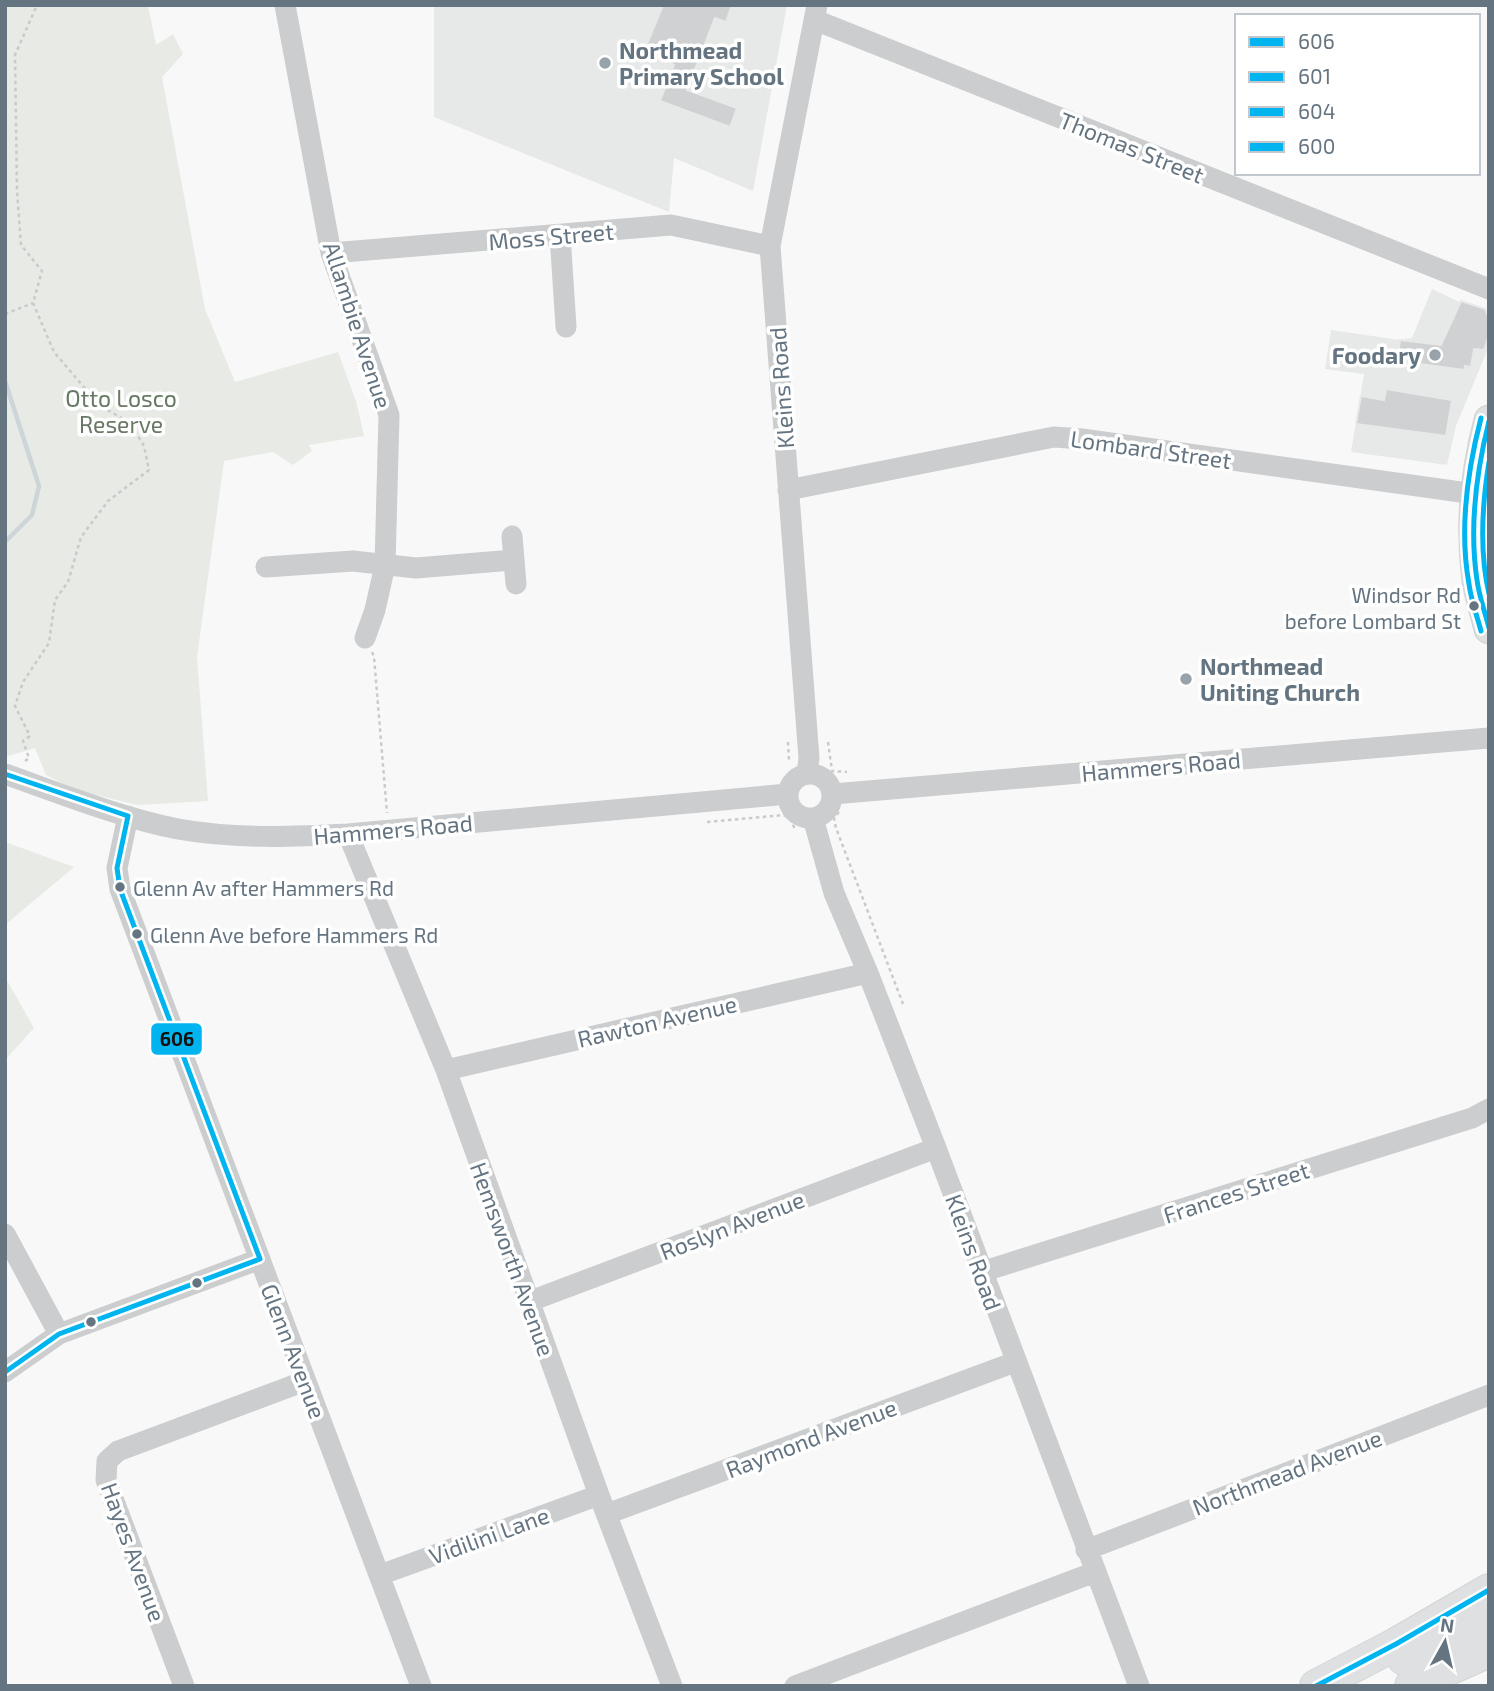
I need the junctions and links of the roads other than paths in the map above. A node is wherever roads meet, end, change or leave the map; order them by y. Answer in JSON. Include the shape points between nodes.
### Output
{"nodes":[{"id":1,"x":285,"y":5,"type":"edge"},
{"id":2,"x":816,"y":13,"type":"edge"},
{"id":3,"x":560,"y":235,"type":"junction"},
{"id":4,"x":770,"y":246,"type":"junction"},
{"id":5,"x":331,"y":253,"type":"junction"},
{"id":6,"x":1489,"y":289,"type":"edge"},
{"id":7,"x":566,"y":327,"type":"dead end"},
{"id":8,"x":1489,"y":420,"type":"edge"},
{"id":9,"x":788,"y":490,"type":"junction"},
{"id":10,"x":1475,"y":494,"type":"junction"},
{"id":11,"x":512,"y":536,"type":"dead end"},
{"id":12,"x":514,"y":560,"type":"junction"},
{"id":13,"x":385,"y":565,"type":"junction"},
{"id":14,"x":266,"y":567,"type":"dead end"},
{"id":15,"x":516,"y":584,"type":"dead end"},
{"id":16,"x":1489,"y":629,"type":"edge"},
{"id":17,"x":365,"y":638,"type":"road end"},
{"id":18,"x":1489,"y":738,"type":"edge"},
{"id":19,"x":798,"y":768,"type":"junction"},
{"id":20,"x":5,"y":774,"type":"edge"},
{"id":21,"x":788,"y":794,"type":"junction"},
{"id":22,"x":833,"y":794,"type":"junction"},
{"id":23,"x":128,"y":816,"type":"junction"},
{"id":24,"x":813,"y":818,"type":"junction"},
{"id":25,"x":348,"y":834,"type":"junction"},
{"id":26,"x":868,"y":973,"type":"junction"},
{"id":27,"x":446,"y":1070,"type":"junction"},
{"id":28,"x":1489,"y":1110,"type":"edge"},
{"id":29,"x":936,"y":1148,"type":"junction"},
{"id":30,"x":5,"y":1234,"type":"edge"},
{"id":31,"x":260,"y":1259,"type":"junction"},
{"id":32,"x":981,"y":1272,"type":"junction"},
{"id":33,"x":528,"y":1302,"type":"junction"},
{"id":34,"x":59,"y":1334,"type":"junction"},
{"id":35,"x":1015,"y":1362,"type":"junction"},
{"id":36,"x":5,"y":1372,"type":"edge"},
{"id":37,"x":305,"y":1381,"type":"junction"},
{"id":38,"x":1489,"y":1395,"type":"edge"},
{"id":39,"x":603,"y":1505,"type":"junction"},
{"id":40,"x":1086,"y":1550,"type":"junction"},
{"id":41,"x":1095,"y":1572,"type":"junction"},
{"id":42,"x":380,"y":1575,"type":"junction"},
{"id":43,"x":1489,"y":1590,"type":"edge"},
{"id":44,"x":1489,"y":1621,"type":"edge"},
{"id":45,"x":1489,"y":1651,"type":"edge"},
{"id":46,"x":1489,"y":1671,"type":"edge"},
{"id":47,"x":184,"y":1686,"type":"edge"},
{"id":48,"x":421,"y":1686,"type":"edge"},
{"id":49,"x":672,"y":1686,"type":"edge"},
{"id":50,"x":795,"y":1686,"type":"edge"},
{"id":51,"x":1139,"y":1686,"type":"edge"},
{"id":52,"x":1316,"y":1686,"type":"edge"},
{"id":53,"x":1335,"y":1686,"type":"edge"},
{"id":54,"x":1411,"y":1686,"type":"edge"},
{"id":55,"x":1450,"y":1686,"type":"edge"}],
"edges":[{"from":1,"to":5,"type":"street","name":"Allambie Avenue"},
{"from":2,"to":4,"type":"street","name":"Kleins Road"},
{"from":2,"to":6,"type":"street","name":"Thomas Street"},
{"from":3,"to":4,"type":"street","name":"Moss Street","via":[[671,225]]},
{"from":3,"to":5,"type":"street","name":"Moss Street"},
{"from":3,"to":7,"type":"street"},
{"from":4,"to":9,"type":"street","name":"Kleins Road"},
{"from":5,"to":13,"type":"street","name":"Allambie Avenue","via":[[389,415]]},
{"from":8,"to":10,"type":"main road"},
{"from":9,"to":10,"type":"street","name":"Lombard Street","via":[[1061,437]]},
{"from":9,"to":19,"type":"street","name":"Kleins Road","via":[[809,758]]},
{"from":10,"to":16,"type":"main road","via":[[1478,582]]},
{"from":11,"to":12,"type":"street"},
{"from":12,"to":13,"type":"street","via":[[416,568]]},
{"from":12,"to":15,"type":"street"},
{"from":13,"to":14,"type":"street","via":[[353,561]]},
{"from":13,"to":17,"type":"street","name":"Allambie Avenue"},
{"from":18,"to":22,"type":"street","name":"Hammers Road"},
{"from":19,"to":21,"type":"street"},
{"from":19,"to":22,"type":"street","via":[[821,776]]},
{"from":20,"to":23,"type":"street","name":"Hammers Road"},
{"from":21,"to":24,"type":"street","via":[[794,812]]},
{"from":21,"to":25,"type":"street","name":"Hammers Road"},
{"from":22,"to":24,"type":"street","via":[[830,807]]},
{"from":23,"to":25,"type":"street","name":"Hammers Road","via":[[223,835]]},
{"from":23,"to":31,"type":"street","name":"Glenn Avenue","via":[[117,869],[120,889]]},
{"from":24,"to":26,"type":"street","name":"Kleins Road","via":[[834,893]]},
{"from":25,"to":27,"type":"street","name":"Hemsworth Avenue"},
{"from":26,"to":27,"type":"street","name":"Rawton Avenue"},
{"from":26,"to":29,"type":"street","name":"Kleins Road"},
{"from":27,"to":33,"type":"street","name":"Hemsworth Avenue"},
{"from":28,"to":32,"type":"street","name":"Frances Street"},
{"from":29,"to":32,"type":"street","name":"Kleins Road"},
{"from":29,"to":33,"type":"street","name":"Roslyn Avenue"},
{"from":30,"to":34,"type":"street"},
{"from":31,"to":34,"type":"street"},
{"from":31,"to":37,"type":"street","name":"Glenn Avenue"},
{"from":32,"to":35,"type":"street","name":"Kleins Road"},
{"from":33,"to":39,"type":"street","name":"Hemsworth Avenue"},
{"from":34,"to":36,"type":"street"},
{"from":35,"to":39,"type":"street","name":"Raymond Avenue"},
{"from":35,"to":40,"type":"street","name":"Kleins Road"},
{"from":37,"to":42,"type":"street","name":"Glenn Avenue"},
{"from":37,"to":47,"type":"street","name":"Hayes Avenue","via":[[118,1451],[107,1461],[106,1480]]},
{"from":38,"to":40,"type":"street","name":"Northmead Avenue"},
{"from":39,"to":42,"type":"street","name":"Vidilini Lane"},
{"from":39,"to":49,"type":"street","name":"Hemsworth Avenue"},
{"from":40,"to":41,"type":"street","name":"Kleins Road"},
{"from":41,"to":50,"type":"street"},
{"from":41,"to":51,"type":"street","name":"Kleins Road"},
{"from":42,"to":48,"type":"street","name":"Glenn Avenue"},
{"from":43,"to":52,"type":"highway"},
{"from":44,"to":53,"type":"highway"},
{"from":45,"to":54,"type":"highway"},
{"from":46,"to":55,"type":"highway"}]}
